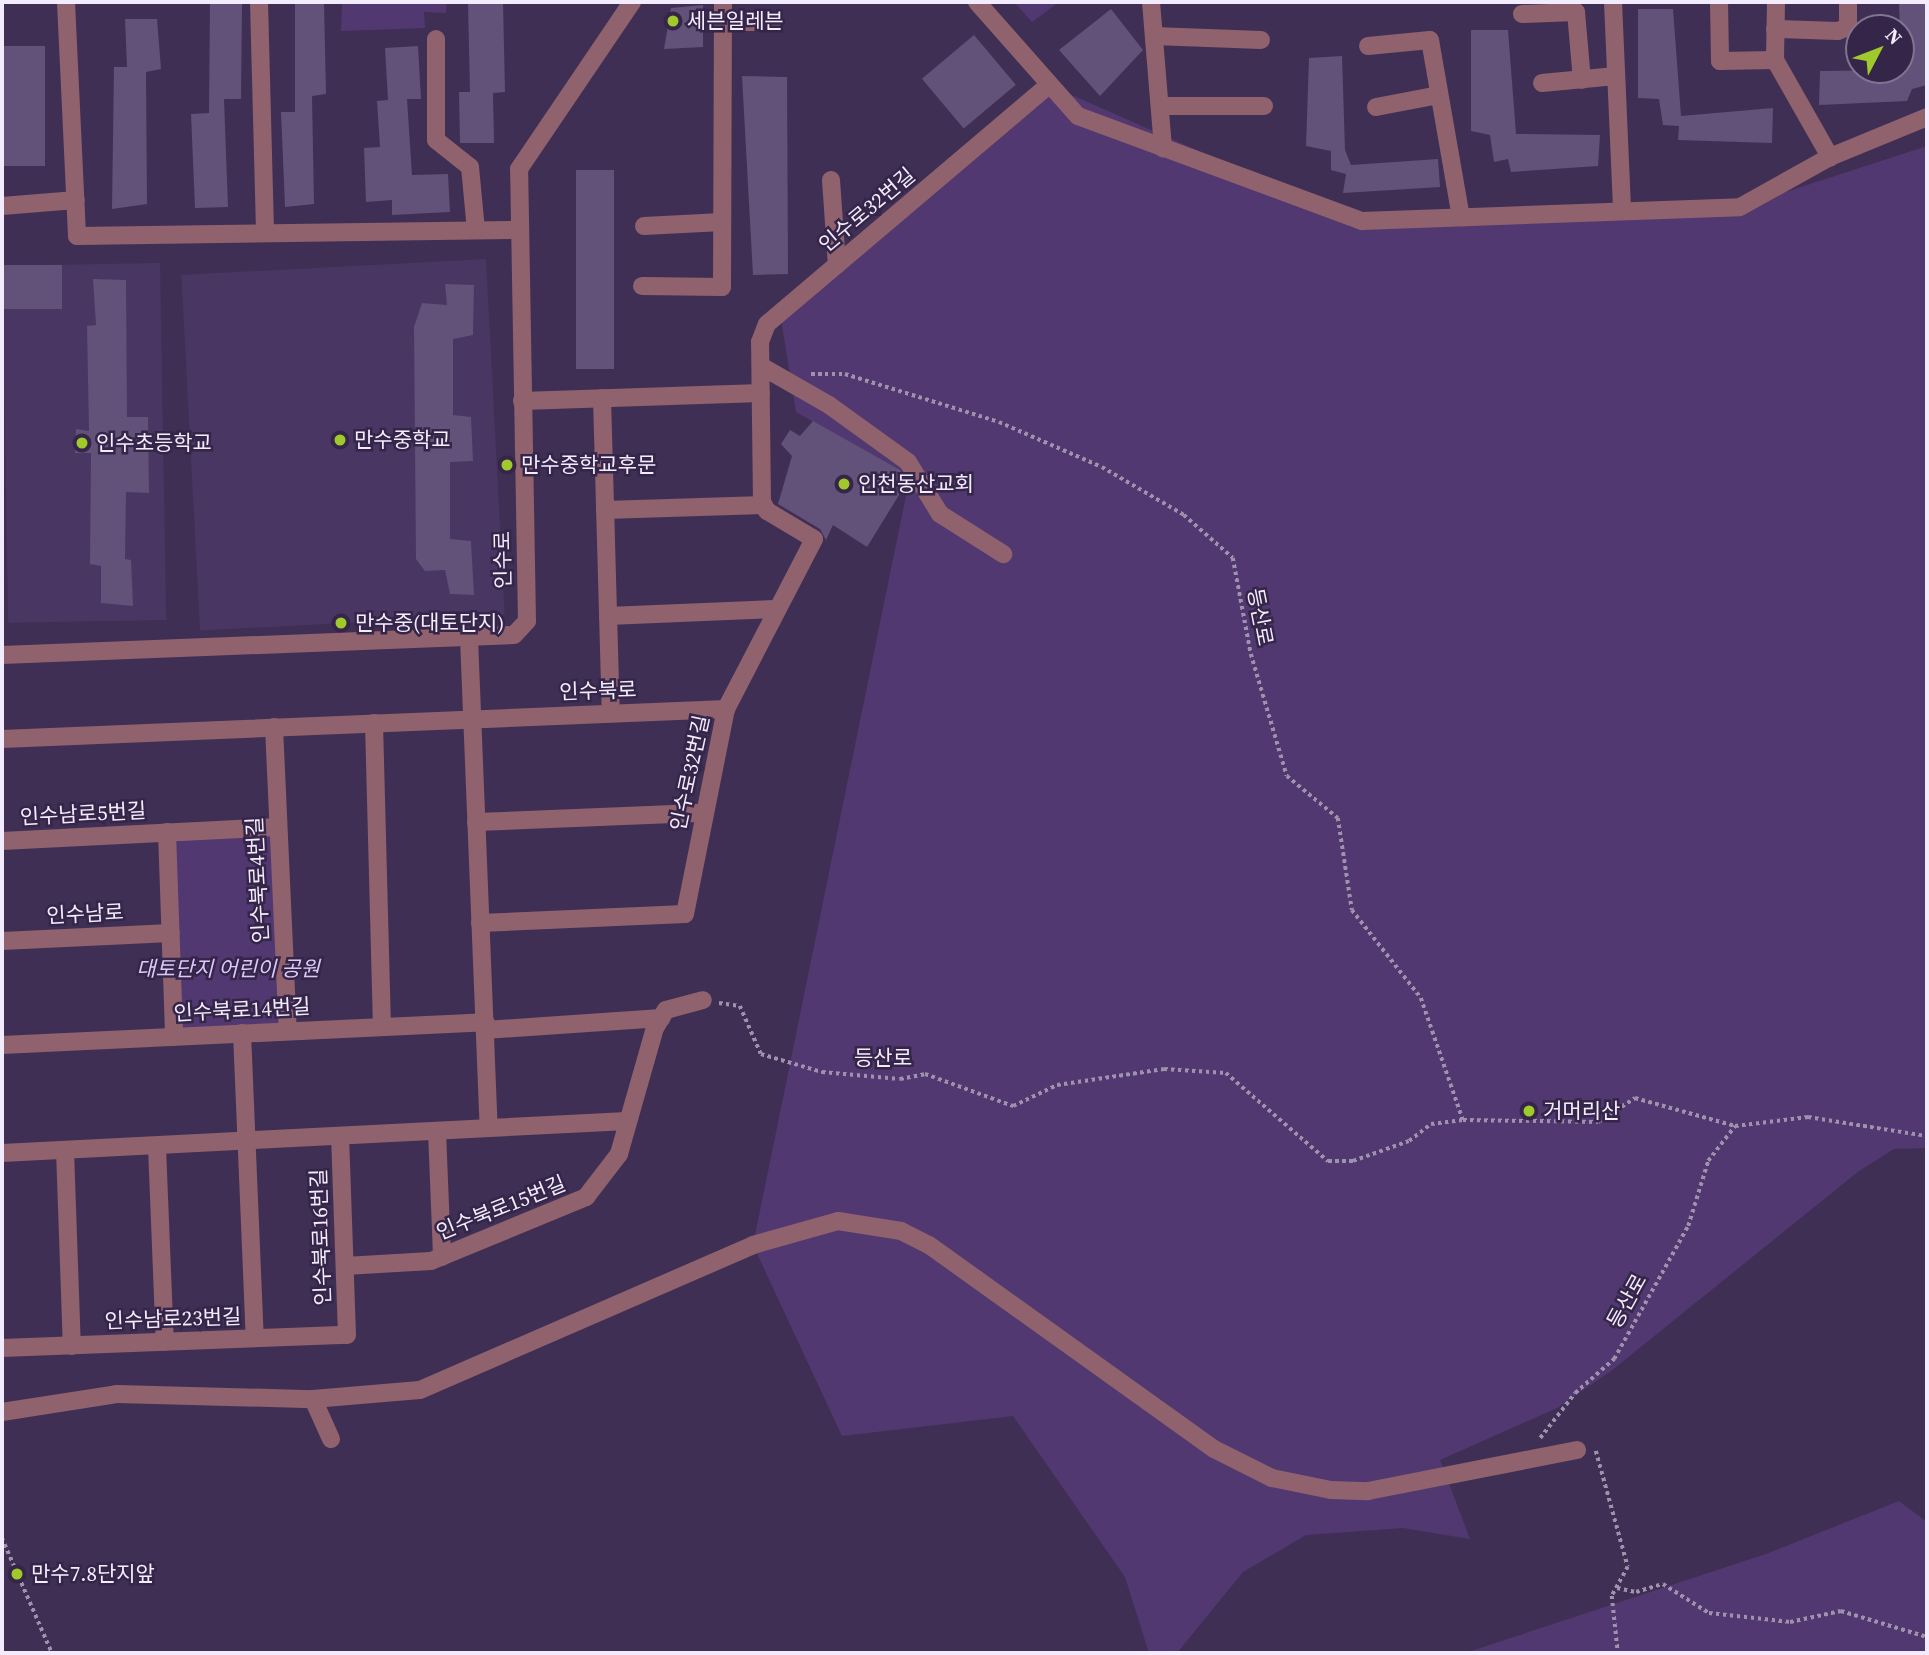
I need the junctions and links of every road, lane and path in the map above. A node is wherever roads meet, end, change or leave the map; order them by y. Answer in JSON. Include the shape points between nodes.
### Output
{"nodes":[{"id":1,"x":66,"y":2,"type":"edge"},
{"id":2,"x":259,"y":2,"type":"edge"},
{"id":3,"x":632,"y":2,"type":"edge"},
{"id":4,"x":723,"y":2,"type":"edge"},
{"id":5,"x":977,"y":2,"type":"edge"},
{"id":6,"x":1151,"y":2,"type":"edge"},
{"id":7,"x":1613,"y":2,"type":"edge"},
{"id":8,"x":1719,"y":2,"type":"edge"},
{"id":9,"x":1776,"y":2,"type":"edge"},
{"id":10,"x":1848,"y":2,"type":"edge"},
{"id":11,"x":1522,"y":13,"type":"dead end"},
{"id":12,"x":723,"y":22,"type":"junction"},
{"id":13,"x":772,"y":22,"type":"dead end"},
{"id":14,"x":1775,"y":29,"type":"junction"},
{"id":15,"x":1154,"y":36,"type":"junction"},
{"id":16,"x":436,"y":39,"type":"dead end"},
{"id":17,"x":1261,"y":40,"type":"dead end"},
{"id":18,"x":1368,"y":46,"type":"dead end"},
{"id":19,"x":1775,"y":60,"type":"junction"},
{"id":20,"x":1616,"y":76,"type":"junction"},
{"id":21,"x":1582,"y":80,"type":"junction"},
{"id":22,"x":1542,"y":83,"type":"dead end"},
{"id":23,"x":1049,"y":85,"type":"junction"},
{"id":24,"x":1439,"y":95,"type":"junction"},
{"id":25,"x":1160,"y":106,"type":"junction"},
{"id":26,"x":1264,"y":106,"type":"dead end"},
{"id":27,"x":1376,"y":107,"type":"dead end"},
{"id":28,"x":1927,"y":117,"type":"edge"},
{"id":29,"x":1163,"y":149,"type":"junction"},
{"id":30,"x":1830,"y":157,"type":"junction"},
{"id":31,"x":831,"y":180,"type":"dead end"},
{"id":32,"x":76,"y":200,"type":"junction"},
{"id":33,"x":2,"y":206,"type":"edge"},
{"id":34,"x":1622,"y":211,"type":"junction"},
{"id":35,"x":1461,"y":217,"type":"junction"},
{"id":36,"x":722,"y":222,"type":"junction"},
{"id":37,"x":644,"y":226,"type":"dead end"},
{"id":38,"x":476,"y":230,"type":"junction"},
{"id":39,"x":518,"y":230,"type":"junction"},
{"id":40,"x":265,"y":233,"type":"junction"},
{"id":41,"x":837,"y":265,"type":"junction"},
{"id":42,"x":642,"y":286,"type":"dead end"},
{"id":43,"x":761,"y":366,"type":"junction"},
{"id":44,"x":780,"y":377,"type":"junction"},
{"id":45,"x":761,"y":393,"type":"junction"},
{"id":46,"x":602,"y":398,"type":"junction"},
{"id":47,"x":522,"y":401,"type":"junction"},
{"id":48,"x":764,"y":505,"type":"junction"},
{"id":49,"x":605,"y":510,"type":"junction"},
{"id":50,"x":1003,"y":554,"type":"dead end"},
{"id":51,"x":775,"y":609,"type":"junction"},
{"id":52,"x":608,"y":616,"type":"junction"},
{"id":53,"x":469,"y":638,"type":"junction"},
{"id":54,"x":2,"y":655,"type":"edge"},
{"id":55,"x":726,"y":709,"type":"junction"},
{"id":56,"x":611,"y":713,"type":"junction"},
{"id":57,"x":472,"y":719,"type":"junction"},
{"id":58,"x":374,"y":723,"type":"junction"},
{"id":59,"x":274,"y":727,"type":"junction"},
{"id":60,"x":2,"y":739,"type":"edge"},
{"id":61,"x":704,"y":814,"type":"junction"},
{"id":62,"x":476,"y":822,"type":"junction"},
{"id":63,"x":278,"y":827,"type":"junction"},
{"id":64,"x":167,"y":832,"type":"junction"},
{"id":65,"x":2,"y":841,"type":"edge"},
{"id":66,"x":480,"y":923,"type":"junction"},
{"id":67,"x":170,"y":933,"type":"junction"},
{"id":68,"x":2,"y":941,"type":"edge"},
{"id":69,"x":703,"y":1000,"type":"joint"},
{"id":70,"x":662,"y":1018,"type":"junction"},
{"id":71,"x":382,"y":1026,"type":"junction"},
{"id":72,"x":485,"y":1026,"type":"junction"},
{"id":73,"x":288,"y":1031,"type":"junction"},
{"id":74,"x":242,"y":1033,"type":"junction"},
{"id":75,"x":174,"y":1037,"type":"junction"},
{"id":76,"x":2,"y":1045,"type":"edge"},
{"id":77,"x":1463,"y":1120,"type":"junction"},
{"id":78,"x":627,"y":1121,"type":"junction"},
{"id":79,"x":1735,"y":1126,"type":"junction"},
{"id":80,"x":489,"y":1128,"type":"junction"},
{"id":81,"x":437,"y":1131,"type":"junction"},
{"id":82,"x":1927,"y":1136,"type":"edge"},
{"id":83,"x":340,"y":1139,"type":"junction"},
{"id":84,"x":245,"y":1143,"type":"junction"},
{"id":85,"x":158,"y":1147,"type":"junction"},
{"id":86,"x":65,"y":1150,"type":"junction"},
{"id":87,"x":2,"y":1153,"type":"edge"},
{"id":88,"x":442,"y":1257,"type":"junction"},
{"id":89,"x":345,"y":1266,"type":"junction"},
{"id":90,"x":346,"y":1335,"type":"joint"},
{"id":91,"x":255,"y":1338,"type":"junction"},
{"id":92,"x":165,"y":1342,"type":"junction"},
{"id":93,"x":72,"y":1346,"type":"junction"},
{"id":94,"x":2,"y":1348,"type":"edge"},
{"id":95,"x":313,"y":1399,"type":"junction"},
{"id":96,"x":2,"y":1412,"type":"edge"},
{"id":97,"x":331,"y":1439,"type":"dead end"},
{"id":98,"x":1534,"y":1445,"type":"dead end"},
{"id":99,"x":1577,"y":1450,"type":"joint"},
{"id":100,"x":2,"y":1538,"type":"edge"},
{"id":101,"x":1617,"y":1588,"type":"junction"},
{"id":102,"x":1927,"y":1637,"type":"edge"},
{"id":103,"x":51,"y":1653,"type":"edge"},
{"id":104,"x":1618,"y":1653,"type":"edge"}],
"edges":[{"from":1,"to":32,"type":"street"},
{"from":2,"to":40,"type":"street"},
{"from":3,"to":39,"type":"street","name":"인수로","via":[[519,169]]},
{"from":4,"to":12,"type":"street"},
{"from":5,"to":23,"type":"street"},
{"from":6,"to":15,"type":"street"},
{"from":7,"to":20,"type":"street"},
{"from":8,"to":19,"type":"street","via":[[1720,61]]},
{"from":9,"to":14,"type":"street"},
{"from":10,"to":14,"type":"street","via":[[1848,27],[1838,31]]},
{"from":11,"to":21,"type":"street","via":[[1576,12]]},
{"from":12,"to":13,"type":"street"},
{"from":12,"to":36,"type":"street"},
{"from":14,"to":19,"type":"street"},
{"from":15,"to":17,"type":"street"},
{"from":15,"to":25,"type":"street"},
{"from":16,"to":38,"type":"street","via":[[436,140],[470,167]]},
{"from":18,"to":24,"type":"street","via":[[1430,40]]},
{"from":19,"to":30,"type":"street"},
{"from":20,"to":21,"type":"street"},
{"from":20,"to":34,"type":"street"},
{"from":21,"to":22,"type":"street"},
{"from":23,"to":29,"type":"street","via":[[1078,116]]},
{"from":23,"to":41,"type":"street","name":"인수로32번길"},
{"from":24,"to":27,"type":"street"},
{"from":24,"to":35,"type":"street"},
{"from":25,"to":26,"type":"street"},
{"from":25,"to":29,"type":"street"},
{"from":28,"to":30,"type":"street"},
{"from":29,"to":35,"type":"street","via":[[1362,221]]},
{"from":30,"to":34,"type":"street","via":[[1740,207]]},
{"from":31,"to":41,"type":"street"},
{"from":32,"to":33,"type":"street"},
{"from":32,"to":40,"type":"street","via":[[77,236]]},
{"from":34,"to":35,"type":"street"},
{"from":36,"to":37,"type":"street"},
{"from":36,"to":42,"type":"street","via":[[722,287]]},
{"from":38,"to":39,"type":"street"},
{"from":38,"to":40,"type":"street"},
{"from":39,"to":47,"type":"street","name":"인수로"},
{"from":41,"to":43,"type":"street","name":"인수로32번길","via":[[767,324]]},
{"from":43,"to":44,"type":"street"},
{"from":43,"to":45,"type":"street","name":"인수로32번길"},
{"from":44,"to":50,"type":"street","via":[[908,462],[940,514]]},
{"from":44,"to":77,"type":"path","name":"등산로","via":[[845,374],[999,422],[1102,467],[1184,515],[1233,558],[1251,653],[1287,776],[1338,818],[1352,910],[1422,998]]},
{"from":45,"to":46,"type":"street"},
{"from":45,"to":48,"type":"street","name":"인수로32번길"},
{"from":46,"to":47,"type":"street"},
{"from":46,"to":49,"type":"street"},
{"from":47,"to":53,"type":"street","name":"인수로","via":[[527,621],[514,635]]},
{"from":48,"to":49,"type":"street"},
{"from":48,"to":51,"type":"street","name":"인수로32번길","via":[[814,540]]},
{"from":49,"to":52,"type":"street"},
{"from":51,"to":52,"type":"street"},
{"from":51,"to":55,"type":"street","name":"인수로32번길"},
{"from":52,"to":56,"type":"street"},
{"from":53,"to":54,"type":"street","name":"인수로"},
{"from":53,"to":57,"type":"street"},
{"from":55,"to":56,"type":"street","name":"인수북로"},
{"from":55,"to":61,"type":"street","name":"인수로32번길"},
{"from":56,"to":57,"type":"street","name":"인수북로"},
{"from":57,"to":58,"type":"street"},
{"from":57,"to":62,"type":"street"},
{"from":58,"to":59,"type":"street"},
{"from":58,"to":71,"type":"street"},
{"from":59,"to":60,"type":"street"},
{"from":59,"to":63,"type":"street","name":"인수북로4번길"},
{"from":61,"to":62,"type":"street"},
{"from":61,"to":66,"type":"street","name":"인수로32번길","via":[[685,914]]},
{"from":62,"to":66,"type":"street"},
{"from":63,"to":64,"type":"street","name":"인수남로5번길"},
{"from":63,"to":73,"type":"street","name":"인수북로4번길"},
{"from":64,"to":65,"type":"street","name":"인수남로5번길"},
{"from":64,"to":67,"type":"street","name":"인수남로5번길"},
{"from":66,"to":72,"type":"street"},
{"from":67,"to":68,"type":"street","name":"인수남로"},
{"from":67,"to":75,"type":"street","name":"인수남로5번길"},
{"from":69,"to":70,"type":"street","via":[[686,1002]]},
{"from":69,"to":77,"type":"path","name":"등산로","via":[[740,1006],[761,1054],[822,1072],[900,1079],[925,1074],[1013,1106],[1057,1085],[1164,1069],[1226,1073],[1328,1161],[1353,1161],[1409,1141],[1431,1124]]},
{"from":70,"to":72,"type":"street"},
{"from":70,"to":78,"type":"street","name":"인수북로15번길"},
{"from":71,"to":72,"type":"street","name":"인수북로14번길"},
{"from":71,"to":73,"type":"street","name":"인수북로14번길"},
{"from":72,"to":80,"type":"street"},
{"from":73,"to":74,"type":"street","name":"인수북로14번길"},
{"from":74,"to":75,"type":"street","name":"인수북로14번길"},
{"from":74,"to":84,"type":"street"},
{"from":75,"to":76,"type":"street","name":"인수북로14번길"},
{"from":77,"to":79,"type":"path","name":"등산로","via":[[1598,1122],[1635,1098]]},
{"from":78,"to":80,"type":"street"},
{"from":78,"to":88,"type":"street","name":"인수북로15번길","via":[[609,1173],[586,1197]]},
{"from":79,"to":82,"type":"path","name":"등산로","via":[[1808,1117]]},
{"from":79,"to":98,"type":"path","name":"등산로","via":[[1708,1161],[1688,1226],[1614,1359],[1575,1392]]},
{"from":80,"to":81,"type":"street","name":"인수북로16번길"},
{"from":81,"to":83,"type":"street","name":"인수북로16번길"},
{"from":81,"to":88,"type":"street"},
{"from":83,"to":84,"type":"street","name":"인수북로16번길"},
{"from":83,"to":89,"type":"street","name":"인수북로16번길"},
{"from":84,"to":85,"type":"street","name":"인수북로16번길"},
{"from":84,"to":91,"type":"street"},
{"from":85,"to":86,"type":"street","name":"인수북로16번길"},
{"from":85,"to":92,"type":"street"},
{"from":86,"to":87,"type":"street","name":"인수북로16번길"},
{"from":86,"to":93,"type":"street"},
{"from":88,"to":89,"type":"street","name":"인수북로15번길"},
{"from":89,"to":90,"type":"street","name":"인수북로16번길"},
{"from":90,"to":91,"type":"street","name":"인수남로23번길"},
{"from":91,"to":92,"type":"street","name":"인수남로23번길"},
{"from":92,"to":93,"type":"street","name":"인수남로23번길"},
{"from":93,"to":94,"type":"street","name":"인수남로23번길"},
{"from":95,"to":96,"type":"street","via":[[117,1394]]},
{"from":95,"to":97,"type":"street"},
{"from":95,"to":99,"type":"street","via":[[420,1390],[753,1245],[838,1221],[901,1231],[929,1245],[1214,1449],[1272,1478],[1331,1490],[1368,1491]]},
{"from":99,"to":101,"type":"path","via":[[1595,1451],[1628,1567]]},
{"from":100,"to":103,"type":"path"},
{"from":101,"to":102,"type":"path","via":[[1636,1592],[1663,1584],[1709,1613],[1790,1622],[1841,1611]]},
{"from":101,"to":104,"type":"path","via":[[1611,1625]]}]}
